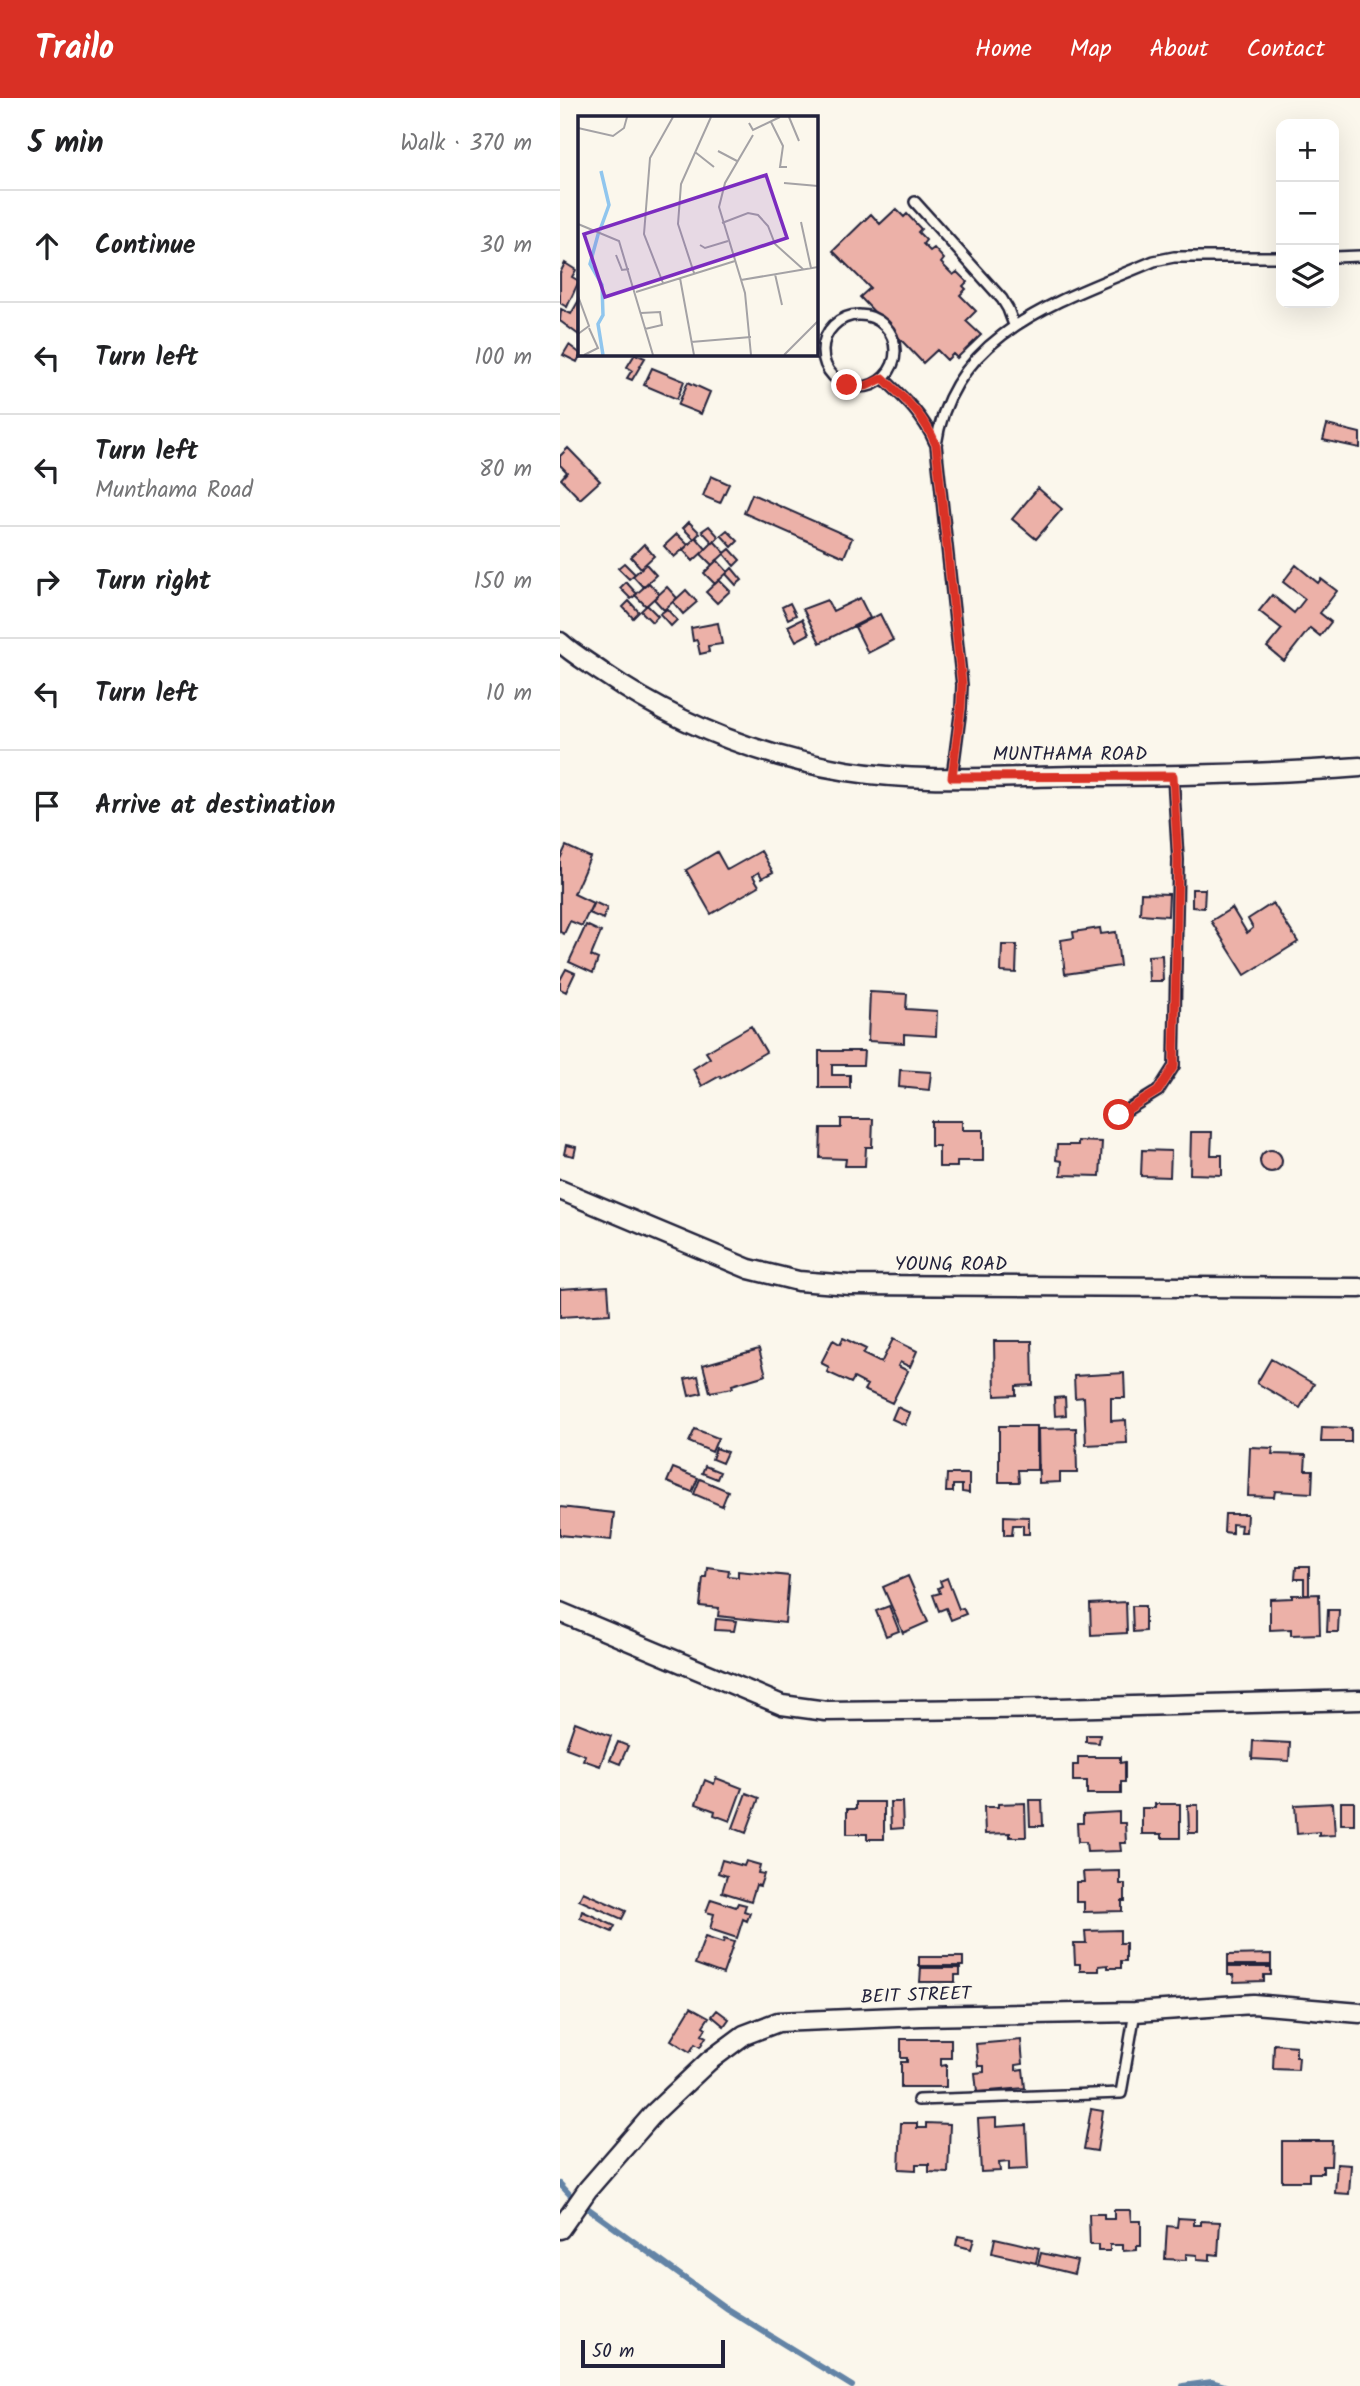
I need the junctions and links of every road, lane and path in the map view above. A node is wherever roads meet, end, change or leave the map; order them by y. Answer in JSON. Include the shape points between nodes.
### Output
{"nodes":[{"id":1,"x":915,"y":202,"type":"dead end"},
{"id":2,"x":1360,"y":256,"type":"edge"},
{"id":3,"x":1276,"y":257,"type":"edge"},
{"id":4,"x":1339,"y":257,"type":"edge"},
{"id":5,"x":1014,"y":326,"type":"junction"},
{"id":6,"x":883,"y":378,"type":"junction"},
{"id":7,"x":936,"y":445,"type":"junction"},
{"id":8,"x":560,"y":642,"type":"edge"},
{"id":9,"x":1360,"y":768,"type":"edge"},
{"id":10,"x":1173,"y":776,"type":"junction"},
{"id":11,"x":952,"y":777,"type":"junction"},
{"id":12,"x":1119,"y":1115,"type":"dead end"},
{"id":13,"x":560,"y":1190,"type":"edge"},
{"id":14,"x":1360,"y":1288,"type":"edge"},
{"id":15,"x":560,"y":1612,"type":"edge"},
{"id":16,"x":1360,"y":1700,"type":"edge"},
{"id":17,"x":1135,"y":2012,"type":"junction"},
{"id":18,"x":1360,"y":2013,"type":"edge"},
{"id":19,"x":918,"y":2100,"type":"dead end"},
{"id":20,"x":560,"y":2228,"type":"edge"}],
"edges":[{"from":1,"to":5,"type":"lane","via":[[1002,299]]},
{"from":2,"to":4,"type":"lane"},
{"from":3,"to":5,"type":"lane","via":[[1154,261]]},
{"from":5,"to":7,"type":"lane","via":[[992,342],[956,384],[938,424]]},
{"from":6,"to":6,"type":"lane","via":[[857,387],[832,375],[822,349],[834,324],[860,314],[885,327],[895,352]]},
{"from":6,"to":7,"type":"lane","via":[[917,410]]},
{"from":7,"to":11,"type":"lane","via":[[962,685]]},
{"from":8,"to":11,"type":"street","name":"MUNTHAMA ROAD","via":[[667,713],[753,748],[848,771]]},
{"from":9,"to":10,"type":"street","name":"MUNTHAMA ROAD"},
{"from":10,"to":11,"type":"street","name":"MUNTHAMA ROAD"},
{"from":10,"to":12,"type":"lane","via":[[1178,860],[1174,1066],[1158,1091]]},
{"from":13,"to":14,"type":"street","name":"YOUNG ROAD","via":[[749,1269],[798,1281]]},
{"from":15,"to":16,"type":"street","via":[[782,1705],[826,1711]]},
{"from":17,"to":18,"type":"street","name":"BEIT STREET","via":[[1253,2004]]},
{"from":17,"to":19,"type":"lane","via":[[1121,2093]]},
{"from":17,"to":20,"type":"street","name":"BEIT STREET","via":[[778,2022],[744,2035],[672,2095],[587,2189]]}]}
